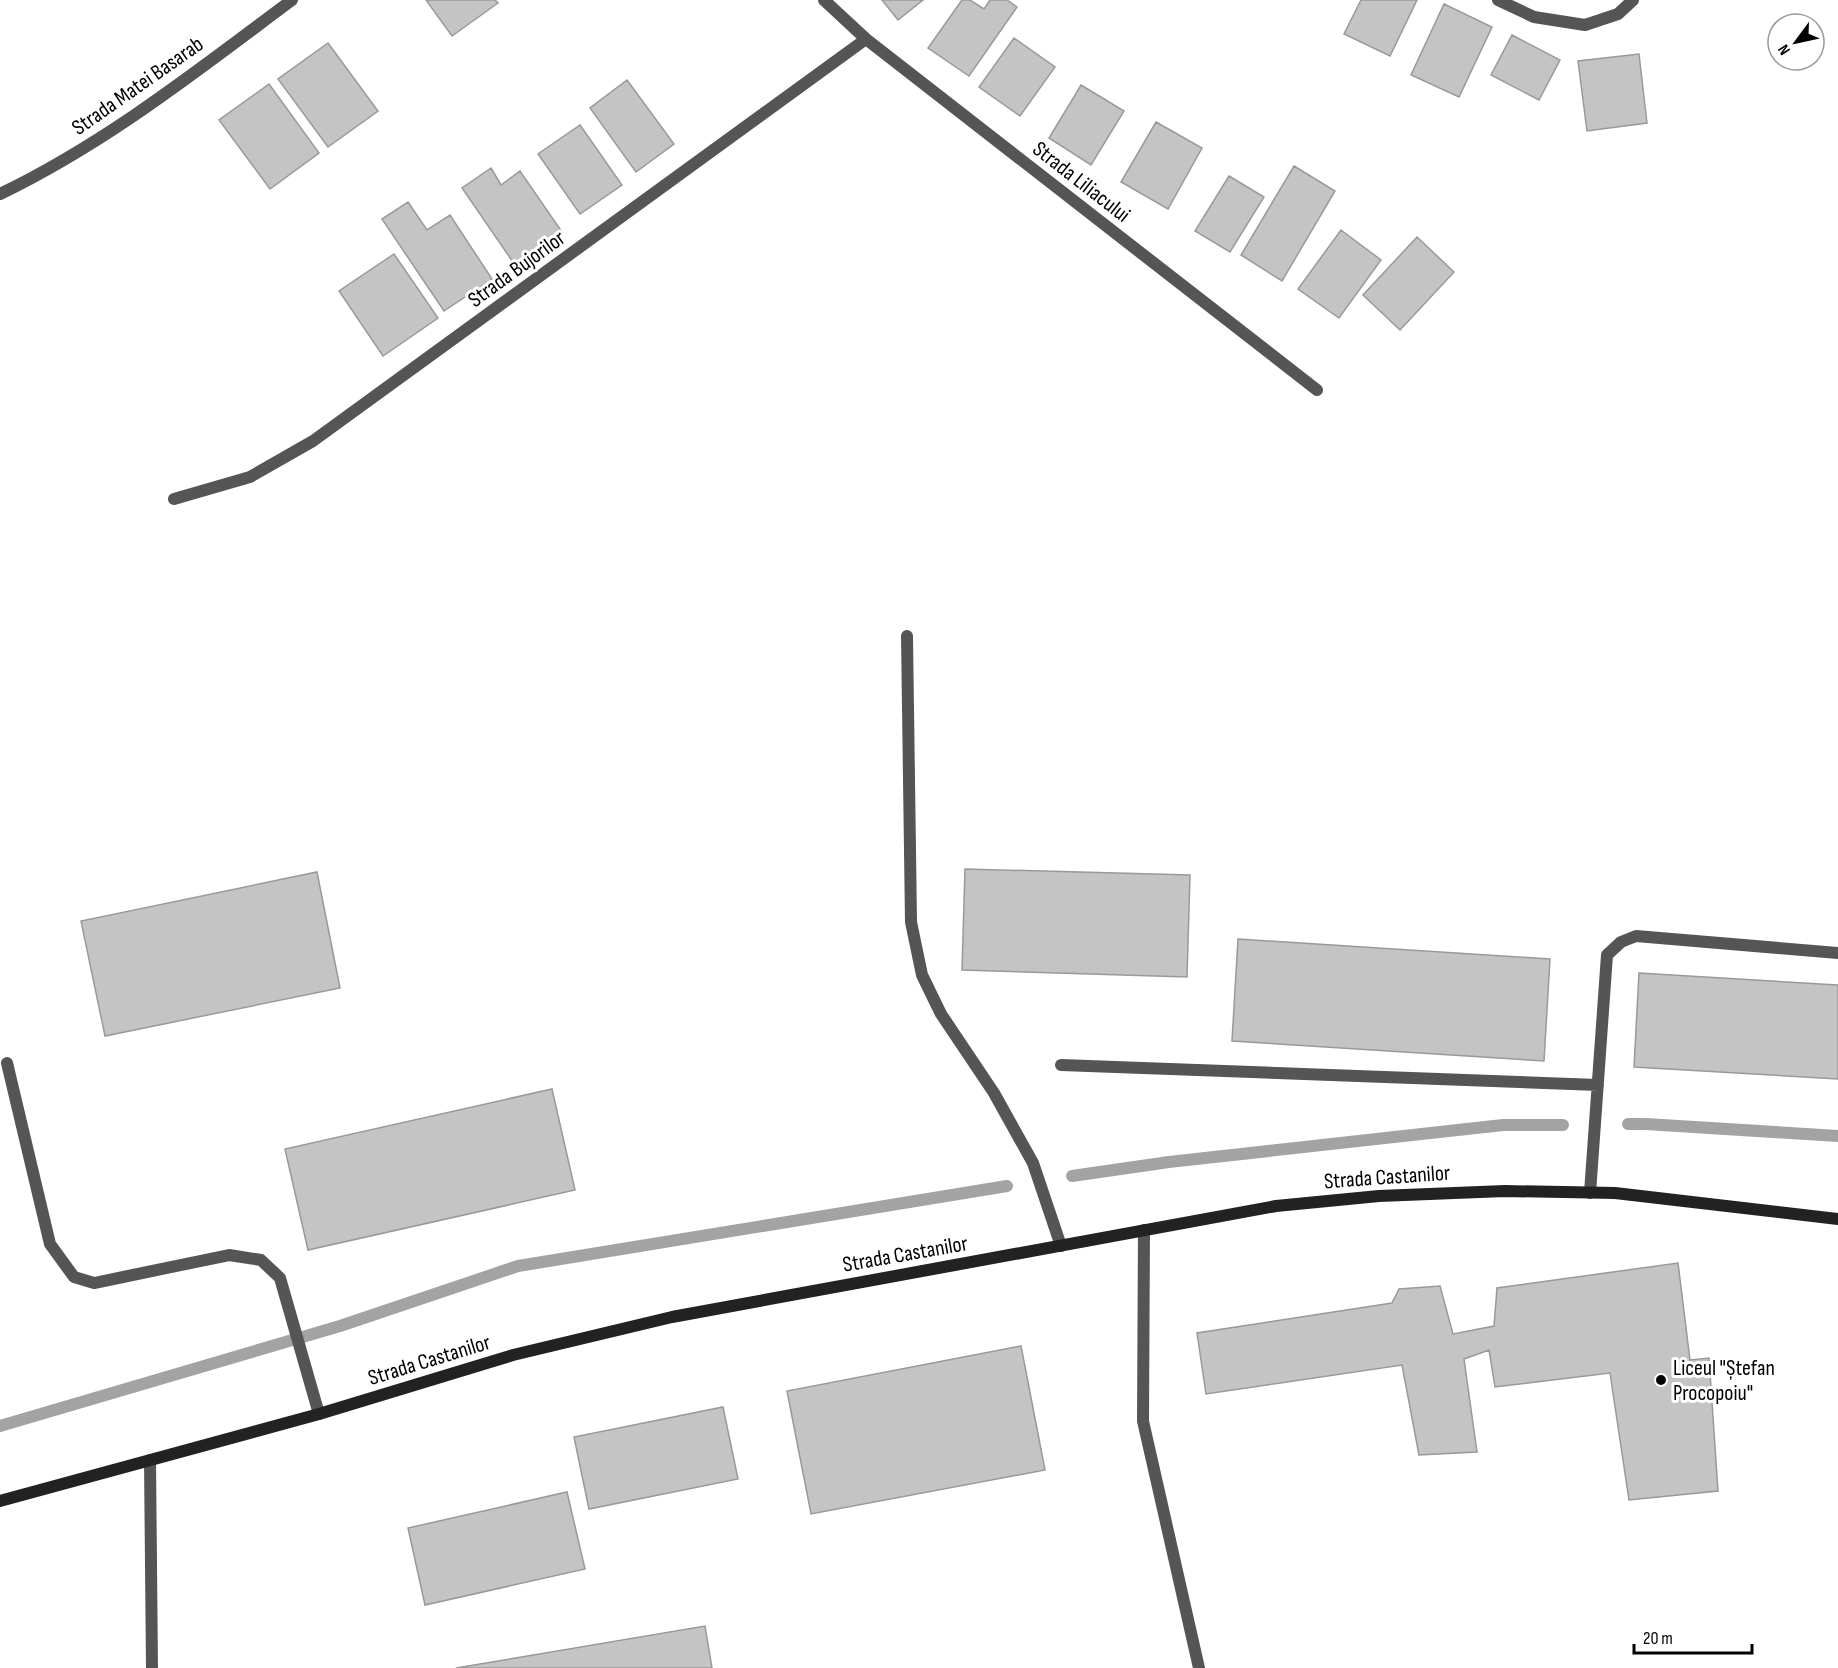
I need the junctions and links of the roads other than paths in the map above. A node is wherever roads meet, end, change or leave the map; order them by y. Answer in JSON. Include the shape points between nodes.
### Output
{"nodes":[{"id":1,"x":292,"y":0,"type":"edge"},
{"id":2,"x":824,"y":0,"type":"edge"},
{"id":3,"x":1498,"y":0,"type":"edge"},
{"id":4,"x":1633,"y":0,"type":"edge"},
{"id":5,"x":866,"y":39,"type":"junction"},
{"id":6,"x":0,"y":194,"type":"edge"},
{"id":7,"x":1317,"y":390,"type":"dead end"},
{"id":8,"x":174,"y":499,"type":"dead end"},
{"id":9,"x":907,"y":636,"type":"dead end"},
{"id":10,"x":1838,"y":953,"type":"edge"},
{"id":11,"x":7,"y":1063,"type":"dead end"},
{"id":12,"x":1061,"y":1065,"type":"dead end"},
{"id":13,"x":1598,"y":1085,"type":"junction"},
{"id":14,"x":1590,"y":1192,"type":"junction"},
{"id":15,"x":1838,"y":1219,"type":"edge"},
{"id":16,"x":1144,"y":1230,"type":"junction"},
{"id":17,"x":1061,"y":1246,"type":"junction"},
{"id":18,"x":319,"y":1414,"type":"junction"},
{"id":19,"x":150,"y":1460,"type":"junction"},
{"id":20,"x":0,"y":1501,"type":"edge"},
{"id":21,"x":152,"y":1668,"type":"edge"},
{"id":22,"x":1199,"y":1668,"type":"edge"}],
"edges":[{"from":1,"to":6,"type":"street","name":"Strada Matei Basarab","via":[[99,139]]},
{"from":2,"to":5,"type":"street","name":"Strada Liliacului"},
{"from":3,"to":4,"type":"street","via":[[1534,17],[1585,25],[1618,14]]},
{"from":5,"to":7,"type":"street","name":"Strada Liliacului"},
{"from":5,"to":8,"type":"street","name":"Strada Bujorilor","via":[[313,441],[250,477]]},
{"from":9,"to":17,"type":"street","via":[[910,922],[922,975],[941,1014],[994,1093],[1033,1162]]},
{"from":10,"to":13,"type":"street","via":[[1636,936],[1621,942],[1607,955]]},
{"from":11,"to":18,"type":"street","via":[[50,1244],[74,1277],[94,1283],[229,1255],[261,1260],[280,1278]]},
{"from":12,"to":13,"type":"street"},
{"from":13,"to":14,"type":"street"},
{"from":14,"to":15,"type":"street","name":"Strada Castanilor"},
{"from":14,"to":16,"type":"street","name":"Strada Castanilor","via":[[1379,1196],[1276,1206]]},
{"from":16,"to":17,"type":"street","name":"Strada Castanilor"},
{"from":16,"to":22,"type":"street","via":[[1143,1421]]},
{"from":17,"to":18,"type":"street","name":"Strada Castanilor","via":[[672,1317],[513,1355]]},
{"from":18,"to":19,"type":"street","name":"Strada Castanilor"},
{"from":19,"to":20,"type":"street","name":"Strada Castanilor"},
{"from":19,"to":21,"type":"street"}]}
